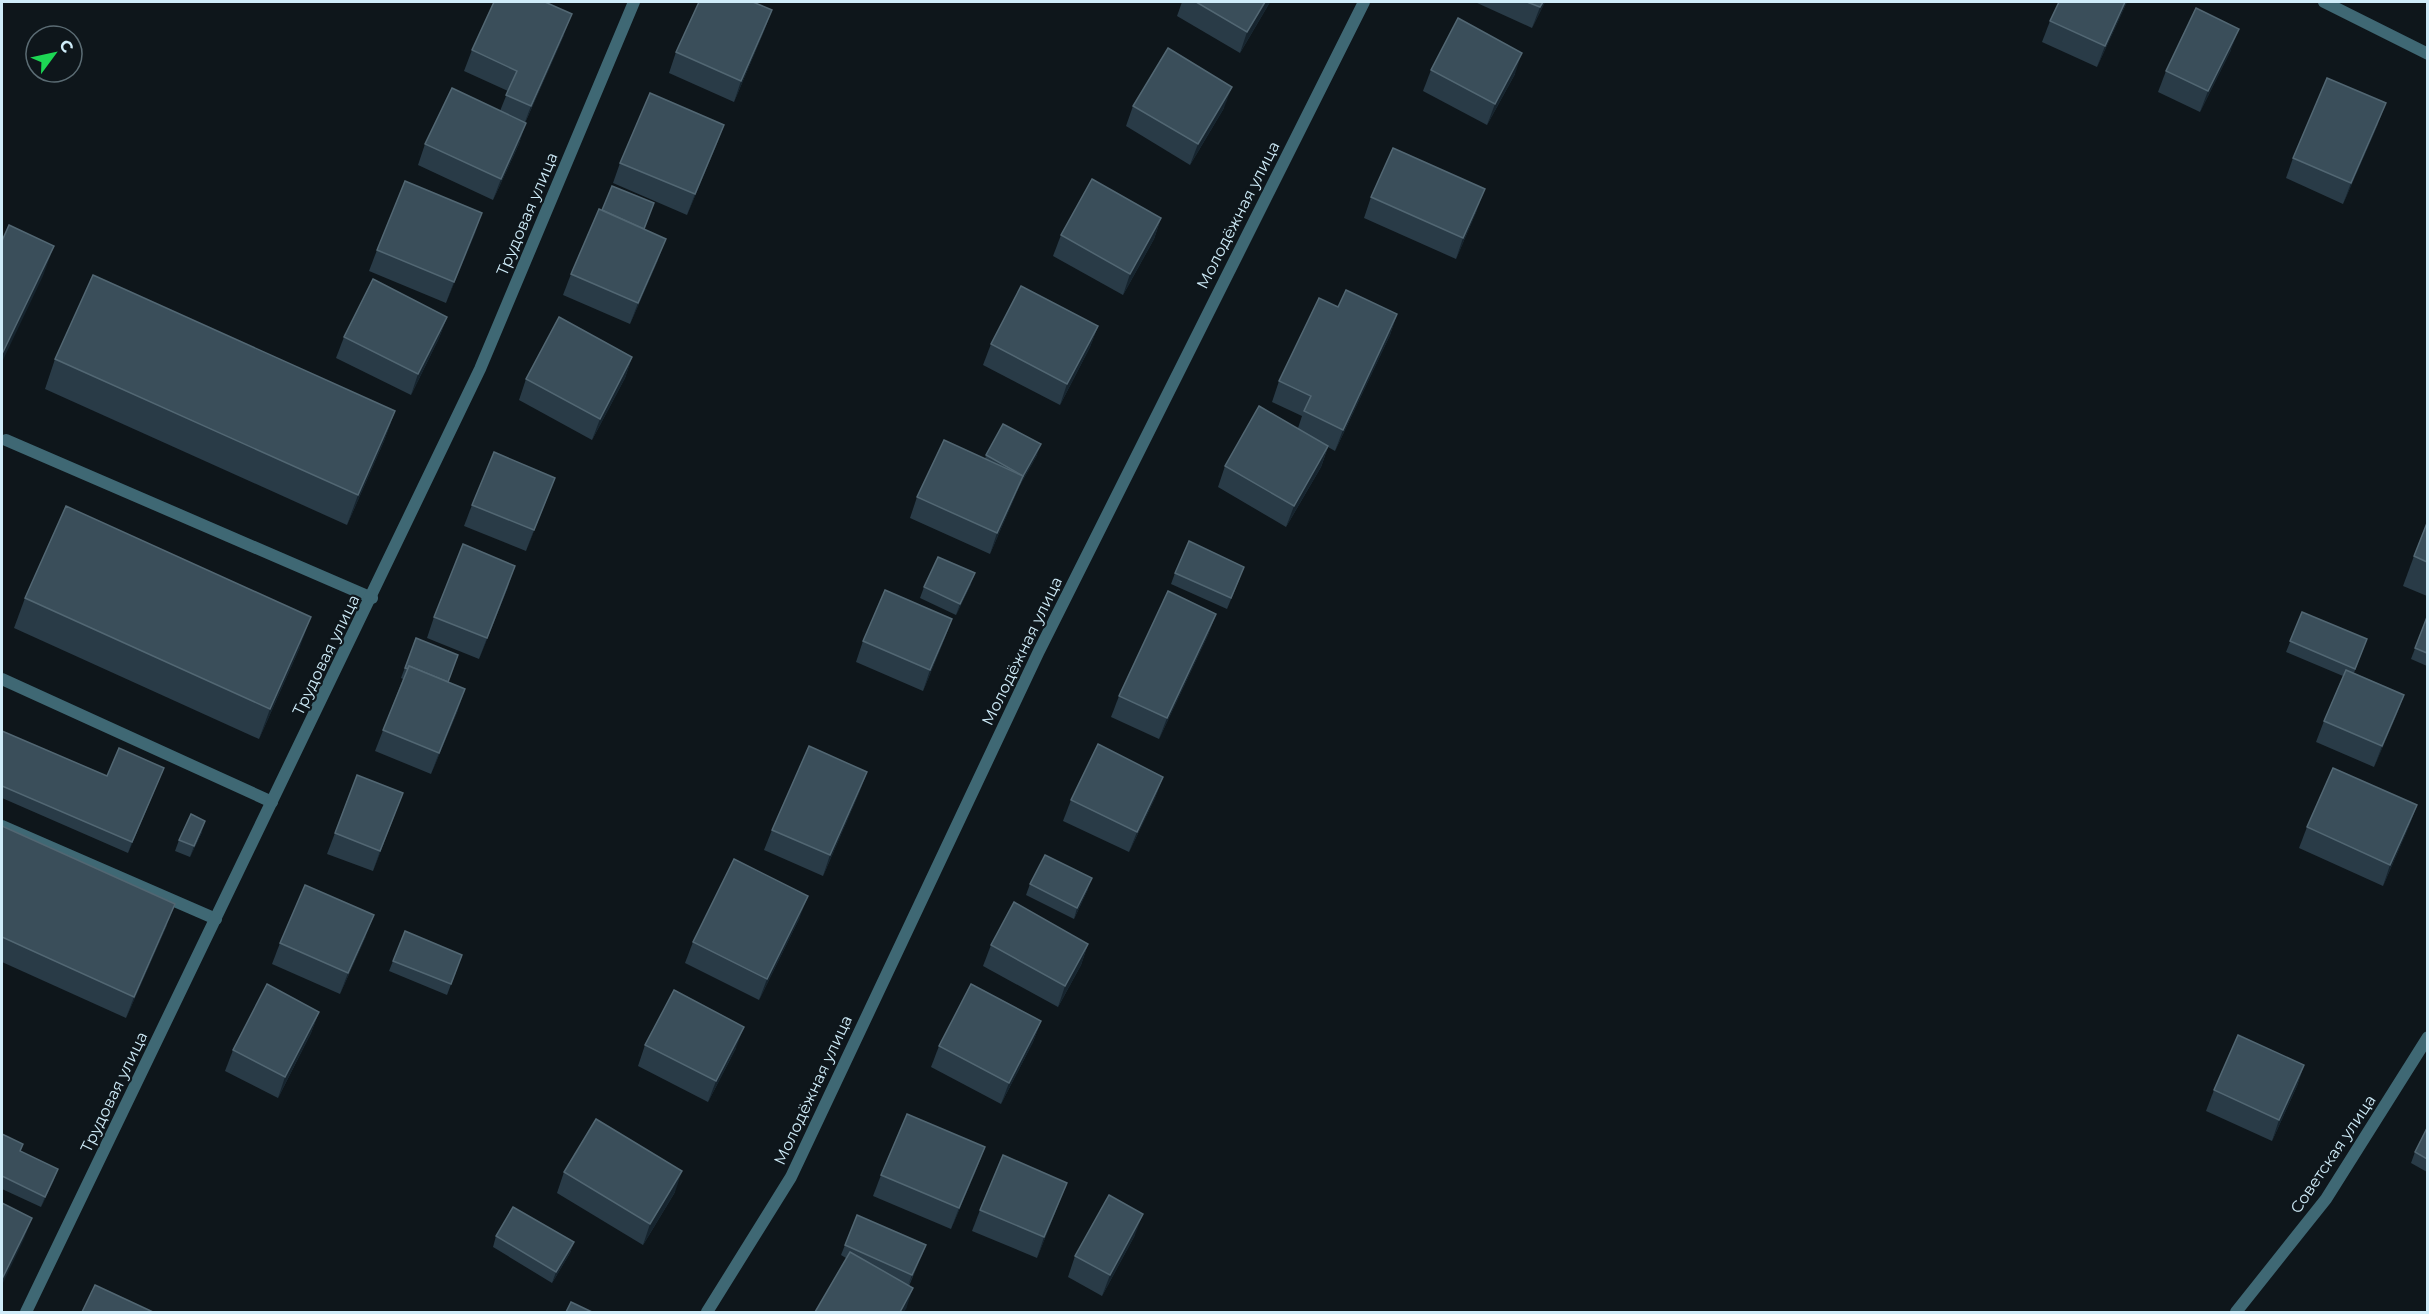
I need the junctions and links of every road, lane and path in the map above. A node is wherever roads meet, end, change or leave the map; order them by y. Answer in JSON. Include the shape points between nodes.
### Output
{"nodes":[{"id":1,"x":634,"y":2,"type":"edge"},
{"id":2,"x":1364,"y":2,"type":"edge"},
{"id":3,"x":2324,"y":2,"type":"edge"},
{"id":4,"x":2427,"y":54,"type":"edge"},
{"id":5,"x":6,"y":440,"type":"dead end"},
{"id":6,"x":372,"y":598,"type":"junction"},
{"id":7,"x":2,"y":679,"type":"edge"},
{"id":8,"x":273,"y":802,"type":"junction"},
{"id":9,"x":2,"y":826,"type":"edge"},
{"id":10,"x":216,"y":919,"type":"junction"},
{"id":11,"x":2427,"y":1037,"type":"edge"},
{"id":12,"x":26,"y":1312,"type":"edge"},
{"id":13,"x":707,"y":1312,"type":"edge"},
{"id":14,"x":2236,"y":1312,"type":"edge"}],
"edges":[{"from":1,"to":6,"type":"street","name":"Трудовая улица","via":[[480,369]]},
{"from":2,"to":13,"type":"street","name":"Молодёжная улица","via":[[1040,651],[790,1177]]},
{"from":3,"to":4,"type":"street"},
{"from":5,"to":6,"type":"street"},
{"from":6,"to":8,"type":"street","name":"Трудовая улица"},
{"from":7,"to":8,"type":"street"},
{"from":8,"to":10,"type":"street","name":"Трудовая улица"},
{"from":9,"to":10,"type":"street"},
{"from":10,"to":12,"type":"street","name":"Трудовая улица"},
{"from":11,"to":14,"type":"street","name":"Советская улица","via":[[2326,1199]]}]}
